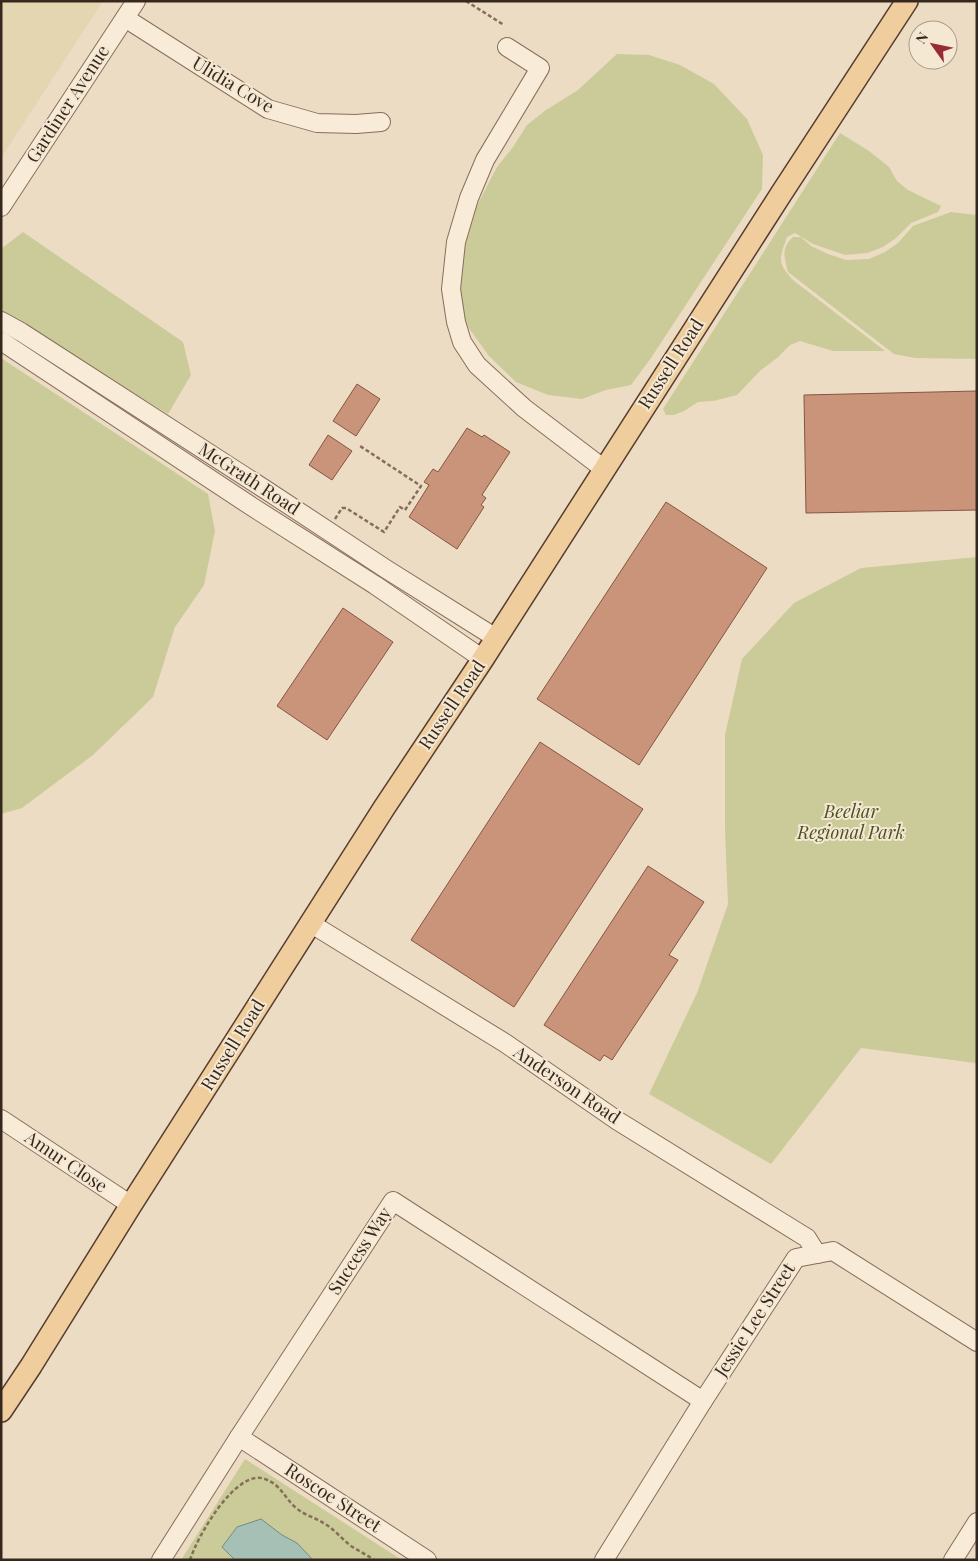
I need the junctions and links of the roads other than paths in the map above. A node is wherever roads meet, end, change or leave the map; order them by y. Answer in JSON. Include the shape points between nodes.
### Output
{"nodes":[{"id":1,"x":136,"y":1,"type":"edge"},
{"id":2,"x":907,"y":1,"type":"edge"},
{"id":3,"x":125,"y":18,"type":"junction"},
{"id":4,"x":507,"y":47,"type":"dead end"},
{"id":5,"x":381,"y":122,"type":"dead end"},
{"id":6,"x":1,"y":207,"type":"edge"},
{"id":7,"x":1,"y":321,"type":"edge"},
{"id":8,"x":1,"y":341,"type":"edge"},
{"id":9,"x":604,"y":469,"type":"junction"},
{"id":10,"x":496,"y":638,"type":"junction"},
{"id":11,"x":483,"y":659,"type":"junction"},
{"id":12,"x":310,"y":923,"type":"junction"},
{"id":13,"x":1,"y":1119,"type":"edge"},
{"id":14,"x":131,"y":1206,"type":"junction"},
{"id":15,"x":816,"y":1254,"type":"junction"},
{"id":16,"x":977,"y":1342,"type":"edge"},
{"id":17,"x":703,"y":1400,"type":"junction"},
{"id":18,"x":1,"y":1411,"type":"edge"},
{"id":19,"x":239,"y":1437,"type":"junction"},
{"id":20,"x":977,"y":1522,"type":"edge"},
{"id":21,"x":161,"y":1560,"type":"edge"},
{"id":22,"x":427,"y":1560,"type":"edge"},
{"id":23,"x":604,"y":1560,"type":"edge"},
{"id":24,"x":953,"y":1560,"type":"edge"}],
"edges":[{"from":1,"to":3,"type":"street","name":"Gardiner Avenue"},
{"from":2,"to":9,"type":"main road","name":"Russell Road"},
{"from":3,"to":5,"type":"street","name":"Ulidia Cove","via":[[268,109],[317,123]]},
{"from":3,"to":6,"type":"street","name":"Gardiner Avenue"},
{"from":4,"to":9,"type":"street","via":[[540,68],[484,160],[469,198],[456,242],[451,289],[456,322],[462,342],[477,365],[524,408]]},
{"from":7,"to":10,"type":"street","name":"McGrath Road"},
{"from":8,"to":11,"type":"street","name":"McGrath Road"},
{"from":9,"to":10,"type":"main road","name":"Russell Road"},
{"from":10,"to":11,"type":"main road","name":"Russell Road"},
{"from":11,"to":12,"type":"main road","name":"Russell Road"},
{"from":12,"to":14,"type":"main road","name":"Russell Road"},
{"from":12,"to":15,"type":"street","name":"Anderson Road","via":[[505,1043],[618,1121],[807,1238]]},
{"from":13,"to":14,"type":"street","name":"Amur Close"},
{"from":14,"to":18,"type":"main road","name":"Russell Road"},
{"from":15,"to":16,"type":"street","name":"Jessie Lee Street","via":[[833,1251]]},
{"from":15,"to":17,"type":"street","name":"Jessie Lee Street","via":[[796,1258]]},
{"from":17,"to":19,"type":"street","name":"Success Way","via":[[393,1201]]},
{"from":17,"to":23,"type":"street","name":"Jessie Lee Street"},
{"from":19,"to":21,"type":"street","name":"Success Way"},
{"from":19,"to":22,"type":"street","name":"Roscoe Street"},
{"from":20,"to":24,"type":"street"}]}
